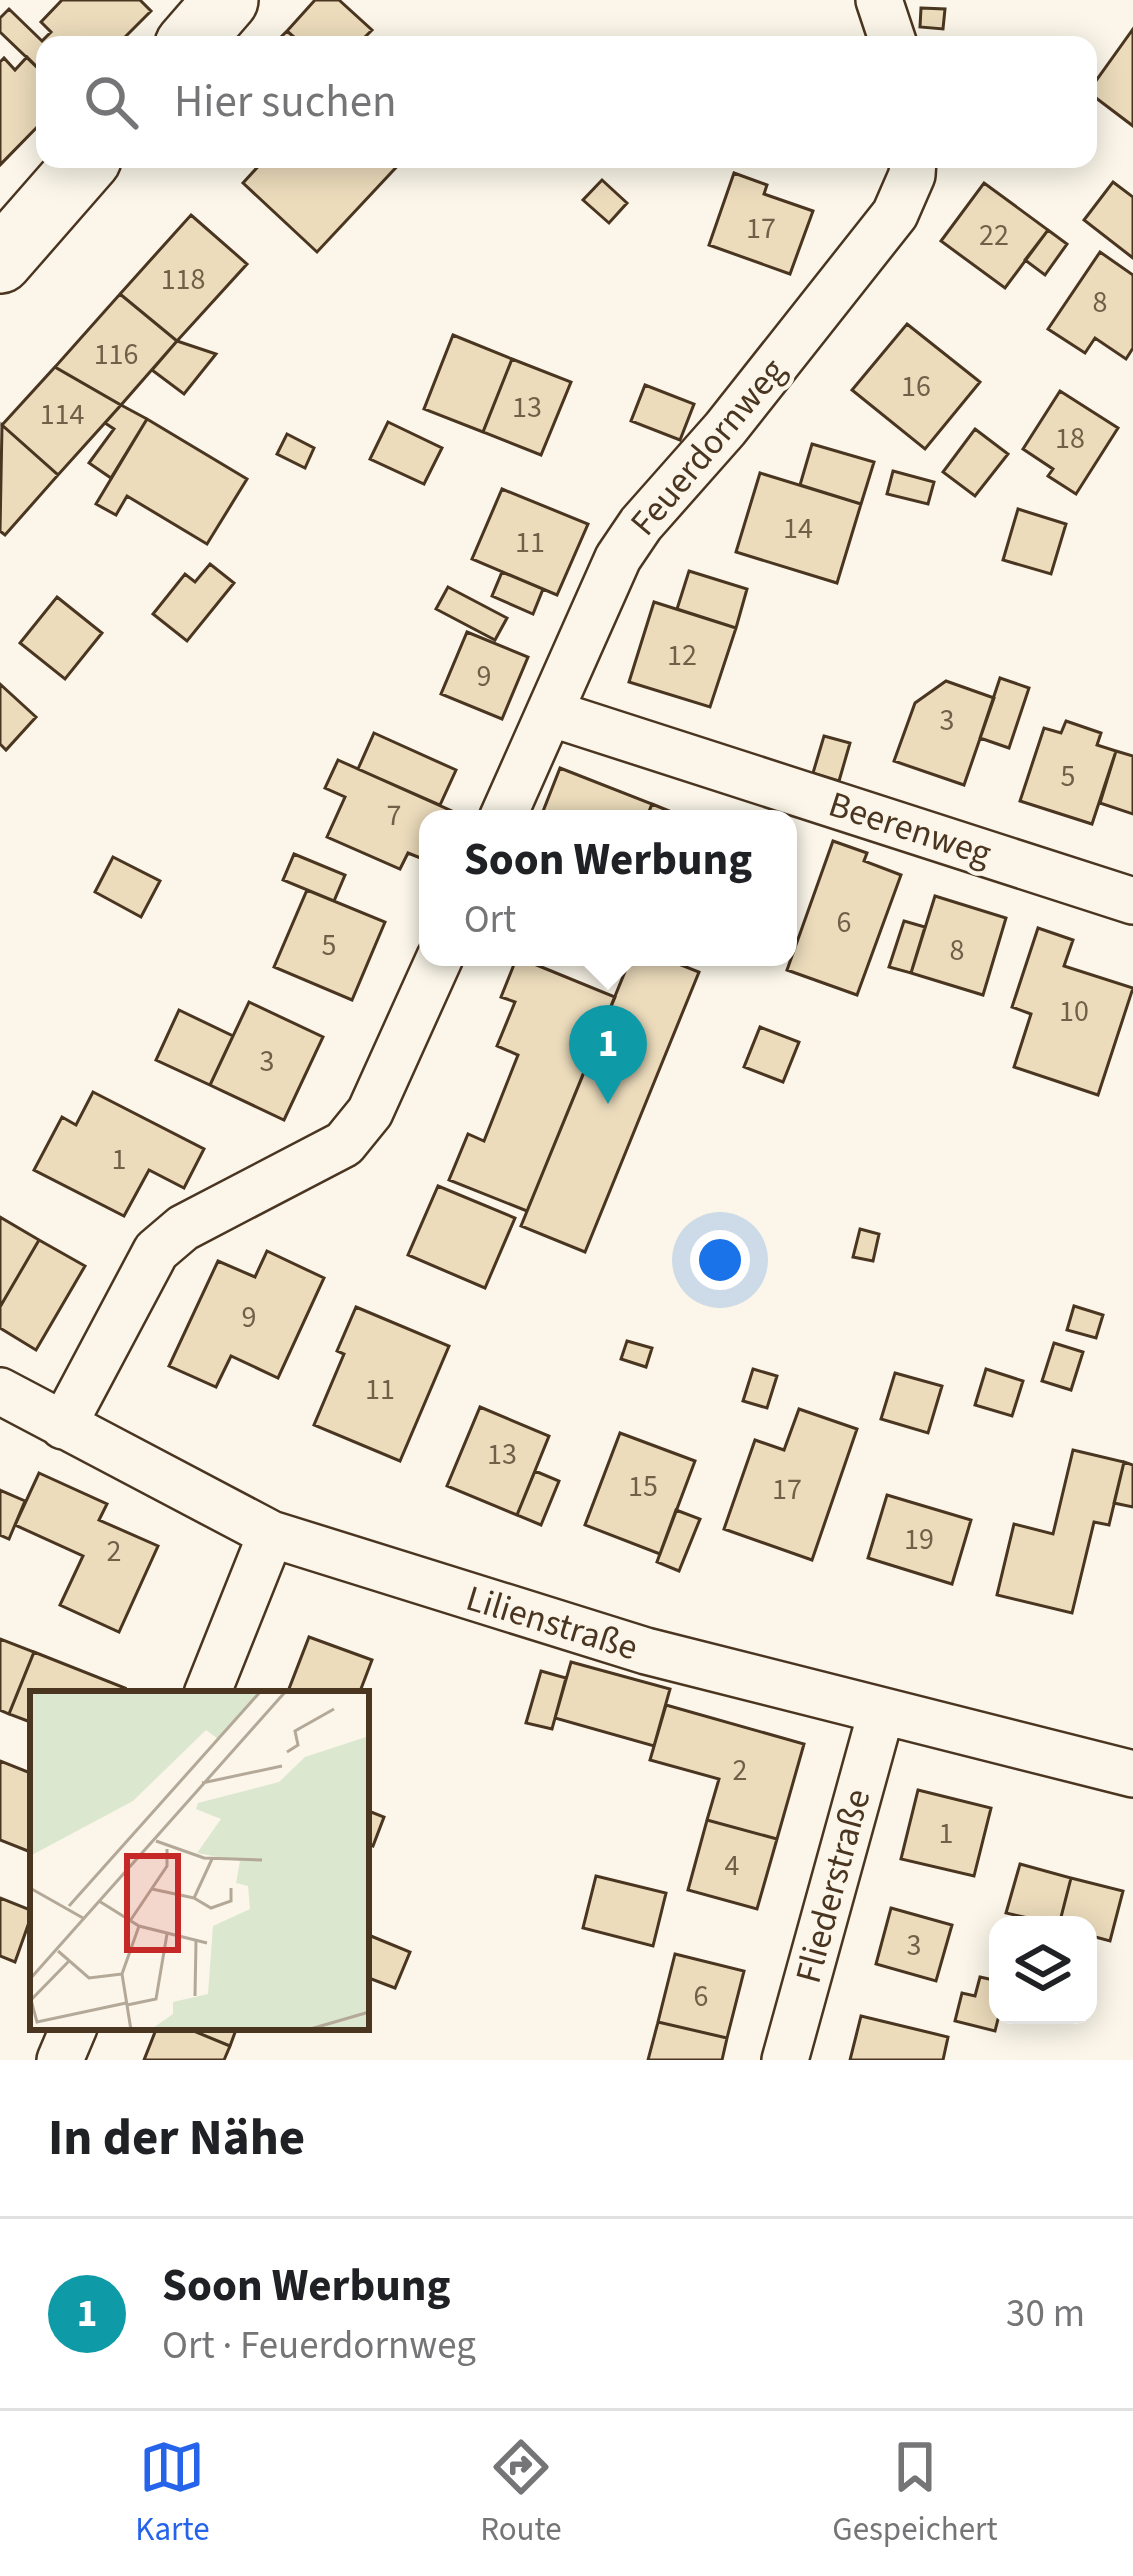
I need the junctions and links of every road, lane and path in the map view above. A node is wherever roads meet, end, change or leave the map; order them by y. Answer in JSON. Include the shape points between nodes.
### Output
{"nodes":[{"id":1,"x":226,"y":0,"type":"edge"},
{"id":2,"x":879,"y":0,"type":"edge"},
{"id":3,"x":195,"y":36,"type":"edge"},
{"id":4,"x":891,"y":36,"type":"edge"},
{"id":5,"x":80,"y":168,"type":"edge"},
{"id":6,"x":912,"y":168,"type":"edge"},
{"id":7,"x":0,"y":261,"type":"edge"},
{"id":8,"x":550,"y":712,"type":"junction"},
{"id":9,"x":506,"y":810,"type":"edge"},
{"id":10,"x":1133,"y":901,"type":"edge"},
{"id":11,"x":436,"y":966,"type":"edge"},
{"id":12,"x":0,"y":1391,"type":"edge"},
{"id":13,"x":63,"y":1426,"type":"junction"},
{"id":14,"x":272,"y":1534,"type":"junction"},
{"id":15,"x":208,"y":1691,"type":"edge"},
{"id":16,"x":881,"y":1713,"type":"junction"},
{"id":17,"x":1133,"y":1774,"type":"edge"},
{"id":18,"x":73,"y":2030,"type":"edge"},
{"id":19,"x":60,"y":2060,"type":"edge"},
{"id":20,"x":785,"y":2060,"type":"edge"}],
"edges":[{"from":1,"to":3,"type":"main road"},
{"from":2,"to":4,"type":"street"},
{"from":5,"to":7,"type":"main road"},
{"from":6,"to":8,"type":"street","name":"Feuerdornweg","via":[[896,214],[618,558]]},
{"from":8,"to":9,"type":"street","name":"Feuerdornweg"},
{"from":8,"to":10,"type":"street","name":"Beerenweg"},
{"from":11,"to":13,"type":"street","via":[[370,1112],[344,1144],[183,1228],[156,1251]]},
{"from":12,"to":13,"type":"street","name":"Lilienstraße"},
{"from":13,"to":14,"type":"street","name":"Lilienstraße"},
{"from":14,"to":15,"type":"street"},
{"from":14,"to":16,"type":"street","name":"Lilienstraße","via":[[646,1651]]},
{"from":16,"to":17,"type":"street","name":"Lilienstraße"},
{"from":16,"to":20,"type":"street","name":"Fliederstraße"},
{"from":18,"to":19,"type":"street"}]}
